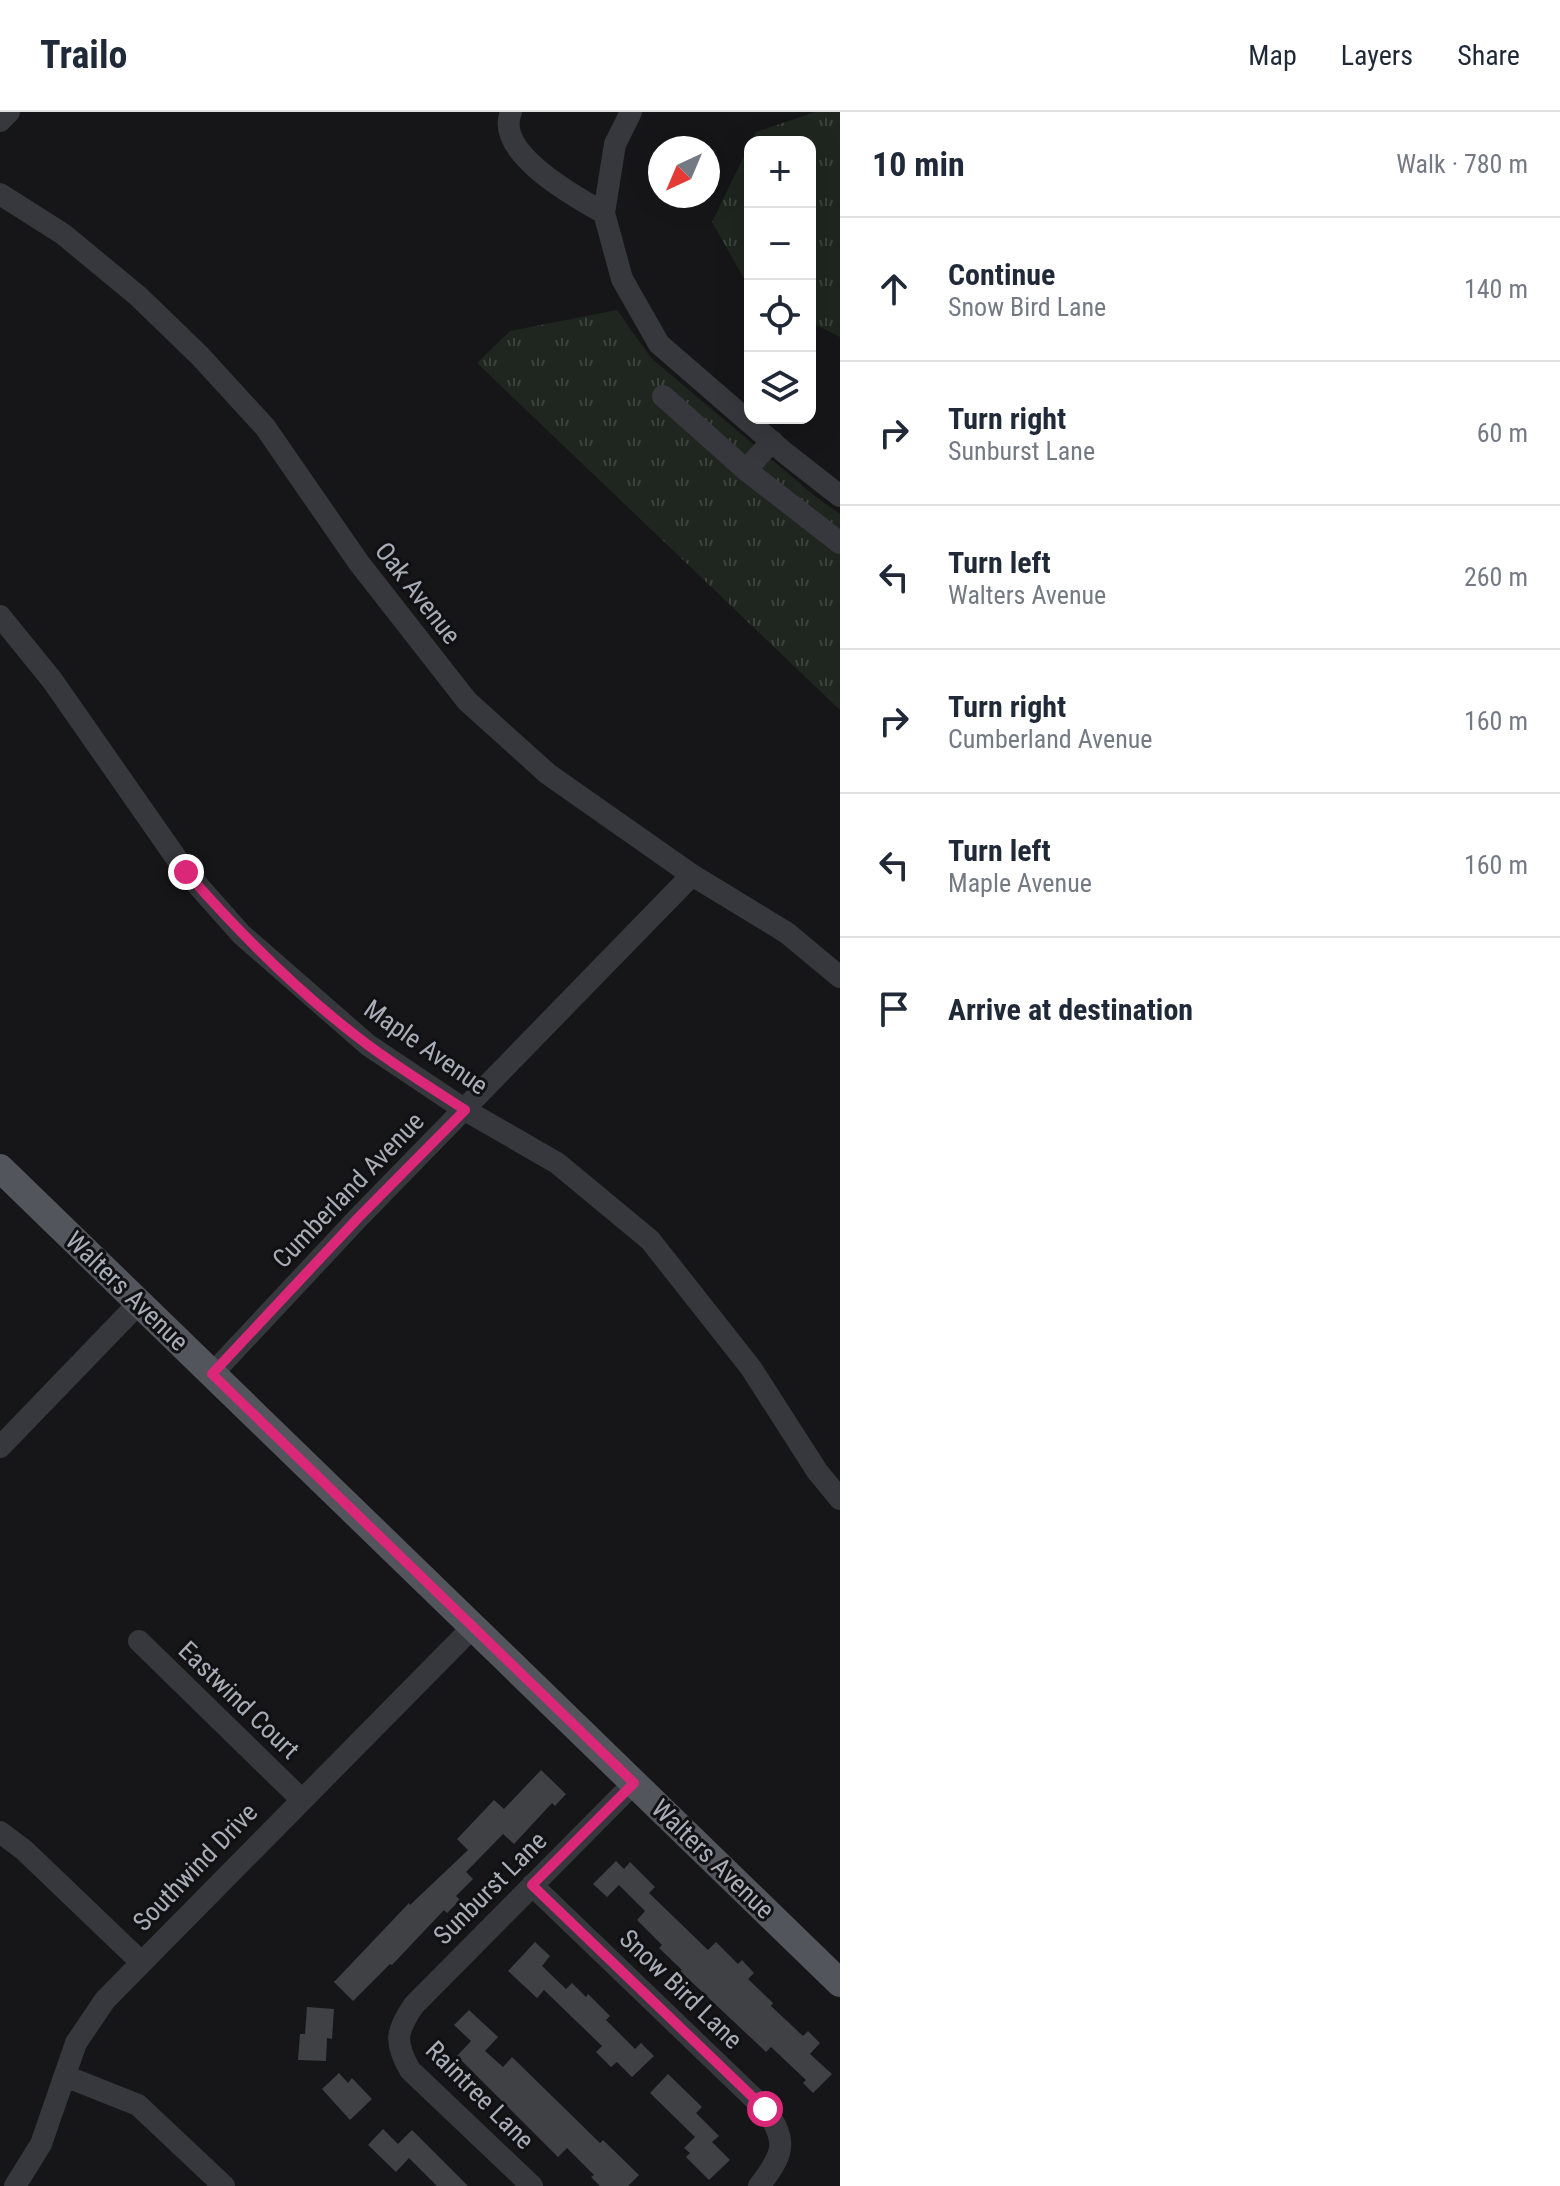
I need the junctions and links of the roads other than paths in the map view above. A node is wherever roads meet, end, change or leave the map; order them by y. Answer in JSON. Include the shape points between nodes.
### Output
{"nodes":[{"id":1,"x":9,"y":112,"type":"edge"},
{"id":2,"x":511,"y":112,"type":"edge"},
{"id":3,"x":631,"y":112,"type":"edge"},
{"id":4,"x":0,"y":121,"type":"edge"},
{"id":5,"x":0,"y":194,"type":"edge"},
{"id":6,"x":604,"y":213,"type":"junction"},
{"id":7,"x":663,"y":396,"type":"dead end"},
{"id":8,"x":772,"y":441,"type":"junction"},
{"id":9,"x":746,"y":470,"type":"junction"},
{"id":10,"x":840,"y":496,"type":"edge"},
{"id":11,"x":840,"y":543,"type":"edge"},
{"id":12,"x":0,"y":616,"type":"edge"},
{"id":13,"x":692,"y":875,"type":"junction"},
{"id":14,"x":840,"y":977,"type":"edge"},
{"id":15,"x":465,"y":1110,"type":"junction"},
{"id":16,"x":0,"y":1168,"type":"edge"},
{"id":17,"x":139,"y":1303,"type":"junction"},
{"id":18,"x":212,"y":1374,"type":"junction"},
{"id":19,"x":0,"y":1447,"type":"edge"},
{"id":20,"x":840,"y":1499,"type":"edge"},
{"id":21,"x":473,"y":1627,"type":"junction"},
{"id":22,"x":139,"y":1641,"type":"dead end"},
{"id":23,"x":634,"y":1783,"type":"junction"},
{"id":24,"x":301,"y":1799,"type":"junction"},
{"id":25,"x":0,"y":1832,"type":"edge"},
{"id":26,"x":532,"y":1885,"type":"junction"},
{"id":27,"x":141,"y":1962,"type":"junction"},
{"id":28,"x":840,"y":1983,"type":"edge"},
{"id":29,"x":398,"y":2039,"type":"joint"},
{"id":30,"x":65,"y":2076,"type":"junction"},
{"id":31,"x":15,"y":2186,"type":"edge"},
{"id":32,"x":224,"y":2186,"type":"edge"},
{"id":33,"x":532,"y":2186,"type":"edge"},
{"id":34,"x":759,"y":2186,"type":"edge"}],
"edges":[{"from":1,"to":4,"type":"street"},
{"from":2,"to":6,"type":"street","via":[[507,121],[513,143],[555,186]]},
{"from":3,"to":6,"type":"street","via":[[615,144]]},
{"from":5,"to":13,"type":"street","name":"Oak Avenue","via":[[63,234],[200,356],[265,427],[359,563],[467,701],[548,774]]},
{"from":6,"to":8,"type":"street","via":[[622,279],[659,344]]},
{"from":7,"to":9,"type":"street"},
{"from":8,"to":9,"type":"street"},
{"from":8,"to":10,"type":"street"},
{"from":9,"to":11,"type":"street"},
{"from":12,"to":15,"type":"street","name":"Maple Avenue","via":[[52,680],[186,872],[242,935],[368,1045]]},
{"from":13,"to":14,"type":"street","name":"Oak Avenue","via":[[787,933]]},
{"from":13,"to":15,"type":"street","name":"Cumberland Avenue"},
{"from":15,"to":18,"type":"street","name":"Cumberland Avenue"},
{"from":15,"to":20,"type":"street","name":"Maple Avenue","via":[[557,1163],[650,1240],[751,1368]]},
{"from":16,"to":17,"type":"main road","name":"Walters Avenue"},
{"from":17,"to":18,"type":"main road","name":"Walters Avenue"},
{"from":17,"to":19,"type":"street"},
{"from":18,"to":21,"type":"main road","name":"Walters Avenue"},
{"from":21,"to":23,"type":"main road","name":"Walters Avenue"},
{"from":21,"to":24,"type":"street","name":"Southwind Drive"},
{"from":22,"to":24,"type":"street","name":"Eastwind Court"},
{"from":23,"to":26,"type":"street","name":"Sunburst Lane"},
{"from":23,"to":28,"type":"main road","name":"Walters Avenue"},
{"from":24,"to":27,"type":"street","name":"Southwind Drive"},
{"from":25,"to":27,"type":"street"},
{"from":26,"to":29,"type":"street","name":"Sunburst Lane","via":[[414,2005]]},
{"from":26,"to":34,"type":"street","name":"Snow Bird Lane","via":[[765,2109],[776,2124],[781,2153]]},
{"from":27,"to":30,"type":"street","name":"Southwind Drive","via":[[90,2020]]},
{"from":29,"to":33,"type":"street","name":"Raintree Lane","via":[[410,2070]]},
{"from":30,"to":31,"type":"street","name":"Southwind Drive","via":[[41,2144]]},
{"from":30,"to":32,"type":"street","via":[[138,2105]]}]}
